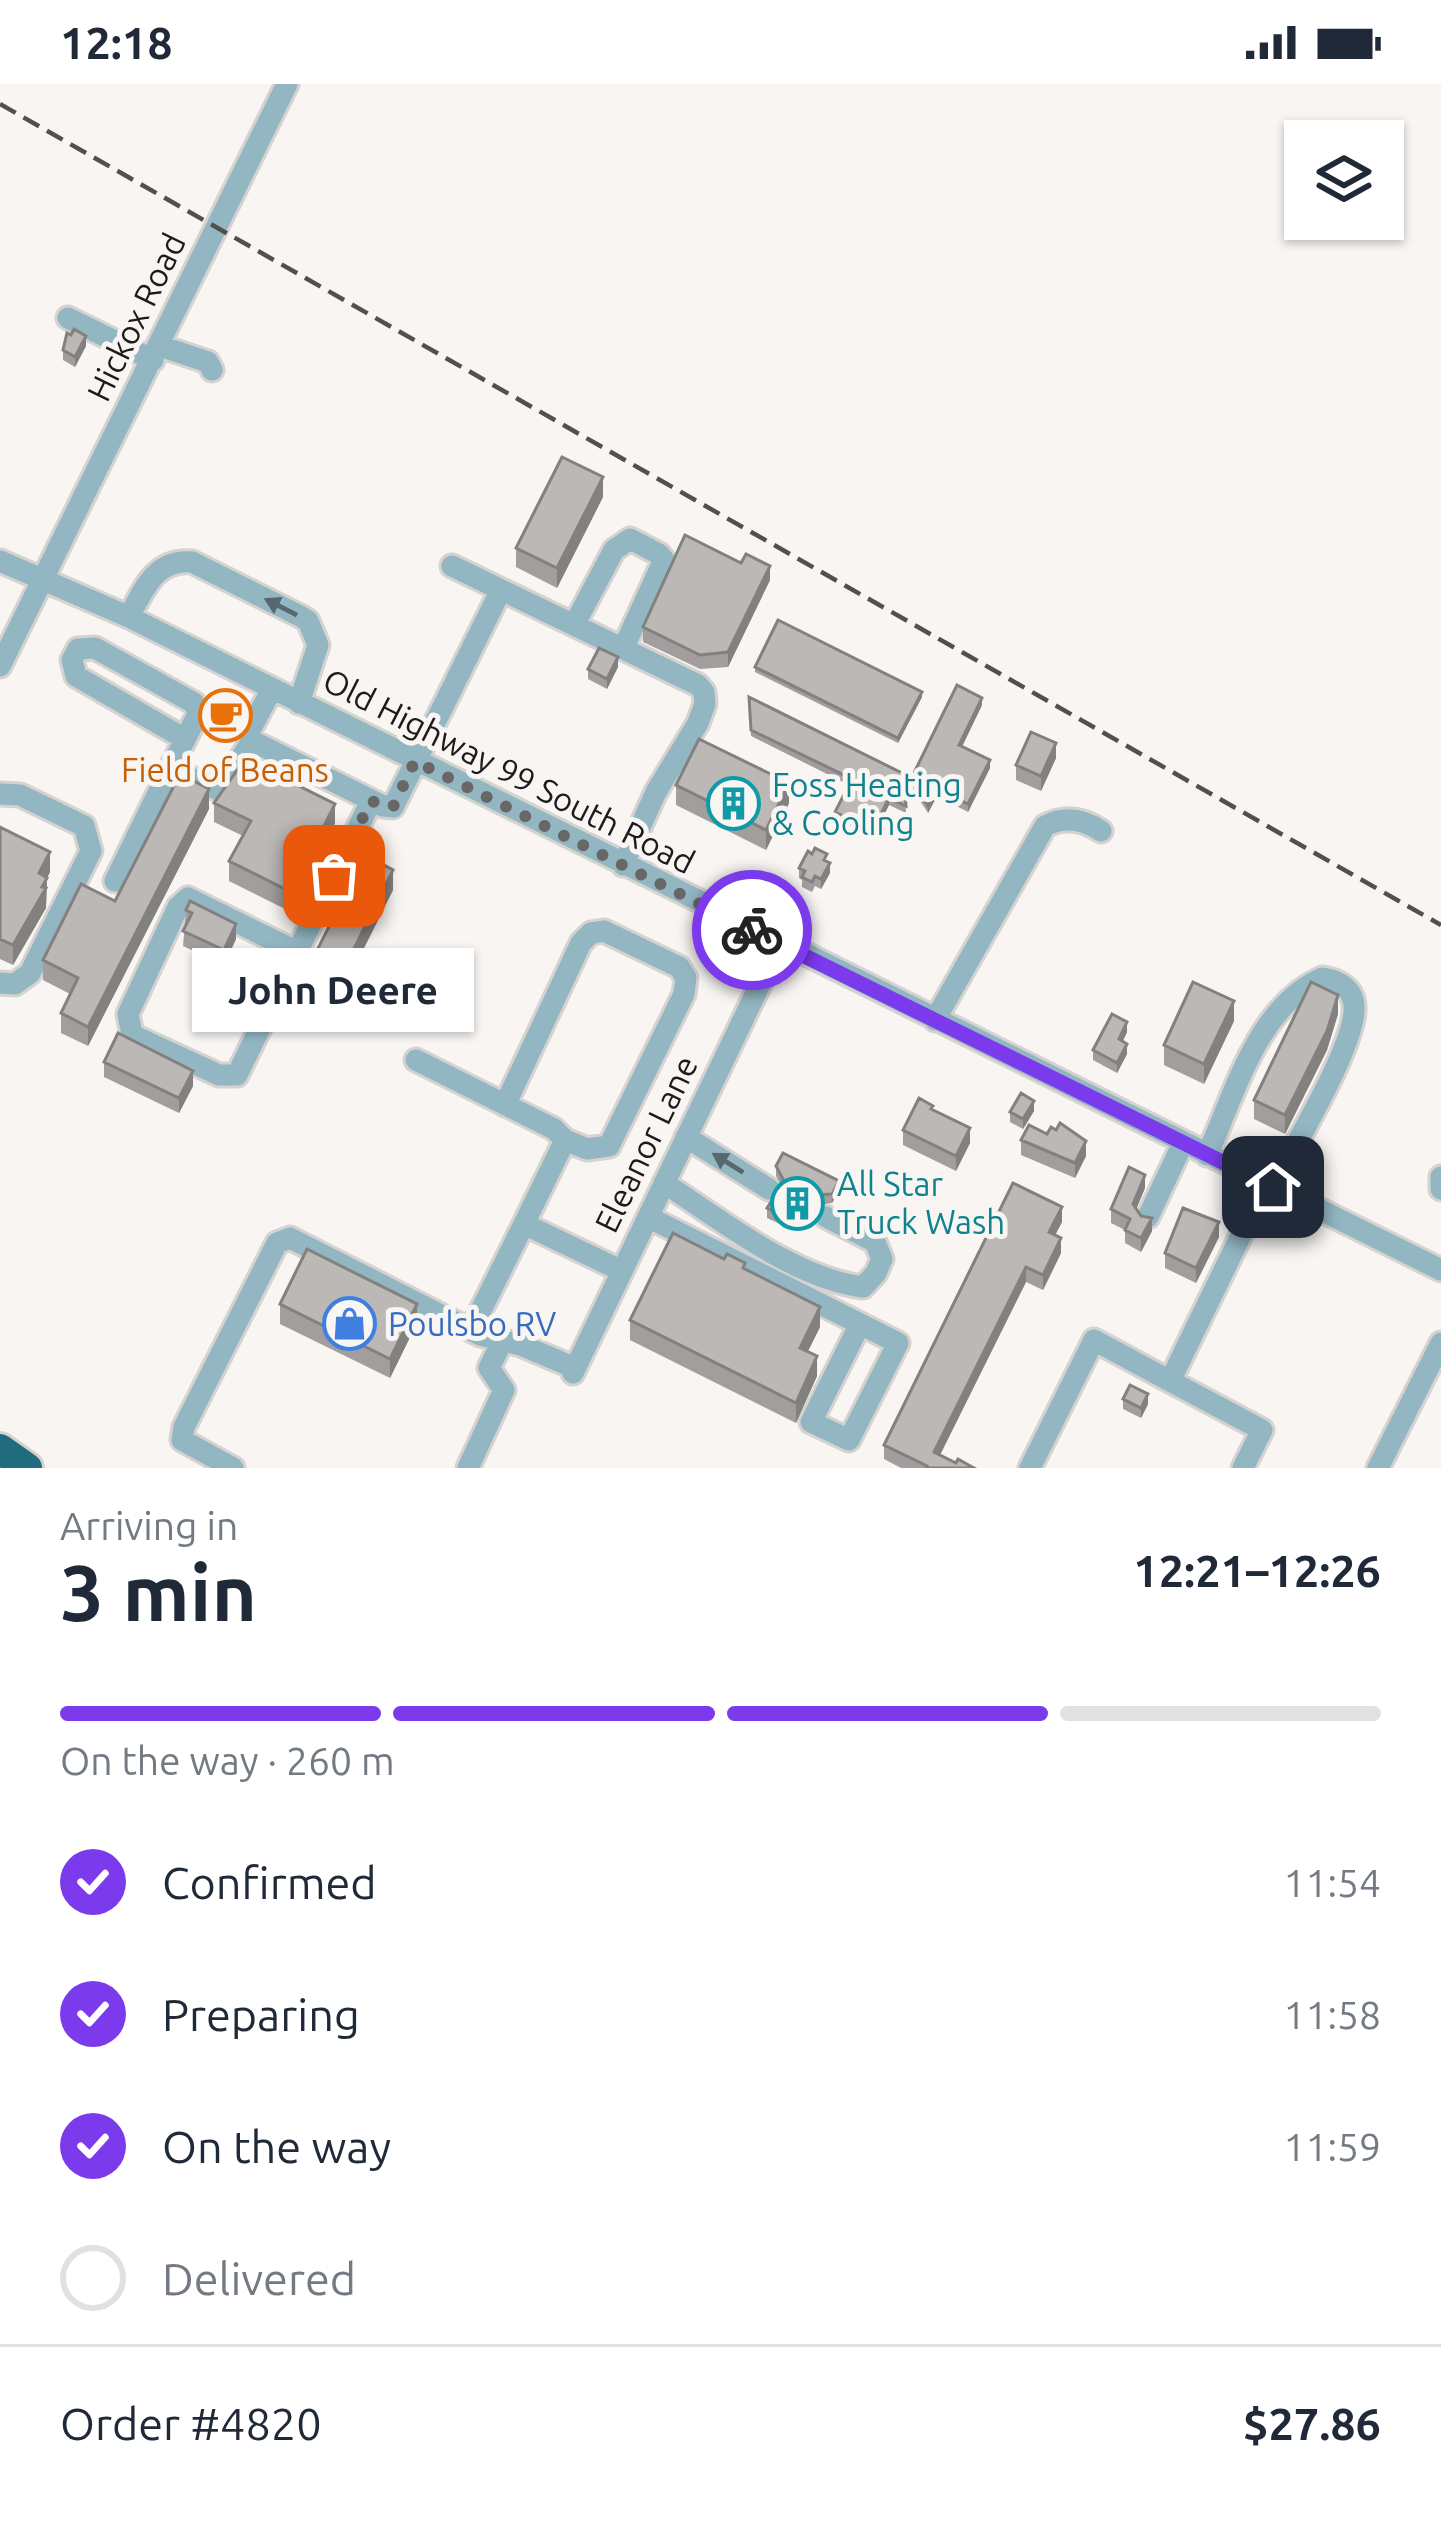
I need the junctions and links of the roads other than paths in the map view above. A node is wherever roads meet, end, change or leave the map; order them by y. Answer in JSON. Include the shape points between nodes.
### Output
{"nodes":[{"id":1,"x":287,"y":84,"type":"edge"},
{"id":2,"x":68,"y":318,"type":"dead end"},
{"id":3,"x":156,"y":353,"type":"junction"},
{"id":4,"x":212,"y":370,"type":"dead end"},
{"id":5,"x":0,"y":561,"type":"edge"},
{"id":6,"x":452,"y":566,"type":"dead end"},
{"id":7,"x":44,"y":579,"type":"junction"},
{"id":8,"x":501,"y":590,"type":"junction"},
{"id":9,"x":129,"y":617,"type":"junction"},
{"id":10,"x":574,"y":626,"type":"junction"},
{"id":11,"x":623,"y":649,"type":"junction"},
{"id":12,"x":0,"y":666,"type":"edge"},
{"id":13,"x":272,"y":689,"type":"junction"},
{"id":14,"x":299,"y":703,"type":"junction"},
{"id":15,"x":185,"y":740,"type":"junction"},
{"id":16,"x":252,"y":741,"type":"junction"},
{"id":17,"x":415,"y":761,"type":"junction"},
{"id":18,"x":170,"y":769,"type":"junction"},
{"id":19,"x":0,"y":794,"type":"edge"},
{"id":20,"x":371,"y":801,"type":"junction"},
{"id":21,"x":1101,"y":832,"type":"dead end"},
{"id":22,"x":623,"y":865,"type":"junction"},
{"id":23,"x":115,"y":881,"type":"dead end"},
{"id":24,"x":779,"y":944,"type":"junction"},
{"id":25,"x":297,"y":952,"type":"junction"},
{"id":26,"x":0,"y":983,"type":"edge"},
{"id":27,"x":935,"y":1020,"type":"junction"},
{"id":28,"x":416,"y":1060,"type":"dead end"},
{"id":29,"x":506,"y":1105,"type":"junction"},
{"id":30,"x":686,"y":1137,"type":"junction"},
{"id":31,"x":565,"y":1140,"type":"junction"},
{"id":32,"x":1183,"y":1143,"type":"junction"},
{"id":33,"x":1208,"y":1155,"type":"junction"},
{"id":34,"x":1441,"y":1177,"type":"edge"},
{"id":35,"x":664,"y":1183,"type":"junction"},
{"id":36,"x":1269,"y":1185,"type":"junction"},
{"id":37,"x":769,"y":1189,"type":"dead end"},
{"id":38,"x":1441,"y":1189,"type":"edge"},
{"id":39,"x":648,"y":1217,"type":"junction"},
{"id":40,"x":826,"y":1217,"type":"dead end"},
{"id":41,"x":1148,"y":1217,"type":"edge"},
{"id":42,"x":524,"y":1224,"type":"junction"},
{"id":43,"x":1438,"y":1260,"type":"edge"},
{"id":44,"x":622,"y":1270,"type":"junction"},
{"id":45,"x":860,"y":1324,"type":"junction"},
{"id":46,"x":471,"y":1330,"type":"junction"},
{"id":47,"x":502,"y":1340,"type":"junction"},
{"id":48,"x":1441,"y":1343,"type":"edge"},
{"id":49,"x":1170,"y":1381,"type":"junction"},
{"id":50,"x":0,"y":1450,"type":"edge"},
{"id":51,"x":27,"y":1468,"type":"edge"},
{"id":52,"x":233,"y":1468,"type":"edge"},
{"id":53,"x":468,"y":1468,"type":"edge"},
{"id":54,"x":1030,"y":1468,"type":"edge"},
{"id":55,"x":1243,"y":1468,"type":"edge"},
{"id":56,"x":1378,"y":1468,"type":"edge"}],
"edges":[{"from":1,"to":3,"type":"street","name":"Hickox Road"},
{"from":2,"to":3,"type":"street"},
{"from":3,"to":4,"type":"street","via":[[208,362]]},
{"from":3,"to":7,"type":"street","name":"Hickox Road"},
{"from":5,"to":7,"type":"street"},
{"from":6,"to":8,"type":"street"},
{"from":7,"to":9,"type":"street","name":"Old Highway 99 South Road"},
{"from":7,"to":12,"type":"street","name":"Hickox Road"},
{"from":8,"to":10,"type":"street"},
{"from":8,"to":17,"type":"street"},
{"from":9,"to":13,"type":"street","name":"Old Highway 99 South Road"},
{"from":14,"to":9,"type":"street","one_way":true,"via":[[315,634],[264,598],[176,560],[150,577]]},
{"from":10,"to":11,"type":"street"},
{"from":10,"to":11,"type":"street","via":[[614,550],[630,539],[664,560]]},
{"from":11,"to":22,"type":"street","via":[[698,685],[705,704]]},
{"from":13,"to":14,"type":"street","name":"Old Highway 99 South Road"},
{"from":13,"to":16,"type":"street","via":[[249,732]]},
{"from":14,"to":17,"type":"street","name":"Old Highway 99 South Road"},
{"from":15,"to":15,"type":"street","via":[[198,714],[194,703],[95,648],[78,649],[76,676]]},
{"from":15,"to":18,"type":"street"},
{"from":16,"to":18,"type":"street","via":[[219,790]]},
{"from":16,"to":20,"type":"street"},
{"from":17,"to":20,"type":"street","via":[[393,807]]},
{"from":17,"to":22,"type":"street","name":"Old Highway 99 South Road"},
{"from":18,"to":23,"type":"street"},
{"from":19,"to":26,"type":"street","via":[[20,795],[84,826],[91,851],[30,973]]},
{"from":20,"to":25,"type":"street"},
{"from":21,"to":27,"type":"street","via":[[1087,821],[1045,826]]},
{"from":22,"to":24,"type":"street","name":"Old Highway 99 South Road"},
{"from":24,"to":27,"type":"street","name":"Old Highway 99 South Road"},
{"from":24,"to":30,"type":"street","name":"Eleanor Lane"},
{"from":25,"to":25,"type":"street","via":[[236,1075],[219,1075],[132,1035],[128,1014],[188,898]]},
{"from":27,"to":32,"type":"street","name":"Old Highway 99 South Road"},
{"from":28,"to":29,"type":"street"},
{"from":29,"to":31,"type":"street"},
{"from":29,"to":31,"type":"street","via":[[591,933],[604,931],[680,968],[684,994],[609,1146]]},
{"from":30,"to":35,"type":"street","name":"Eleanor Lane"},
{"from":37,"to":30,"type":"street","one_way":true},
{"from":31,"to":42,"type":"street"},
{"from":32,"to":33,"type":"street","name":"Old Highway 99 South Road"},
{"from":32,"to":41,"type":"street"},
{"from":33,"to":36,"type":"street","name":"Old Highway 99 South Road"},
{"from":33,"to":36,"type":"street","via":[[1264,1030],[1292,993],[1322,978],[1342,984],[1354,1005],[1350,1035]]},
{"from":34,"to":38,"type":"street"},
{"from":35,"to":39,"type":"street","name":"Eleanor Lane"},
{"from":35,"to":40,"type":"street","via":[[802,1267],[862,1287],[882,1259],[875,1243]]},
{"from":36,"to":43,"type":"street","name":"Old Highway 99 South Road"},
{"from":36,"to":49,"type":"street"},
{"from":39,"to":44,"type":"street","name":"Eleanor Lane"},
{"from":39,"to":45,"type":"street"},
{"from":42,"to":44,"type":"street"},
{"from":42,"to":46,"type":"street"},
{"from":44,"to":47,"type":"street","name":"Eleanor Lane","via":[[574,1371]]},
{"from":45,"to":45,"type":"street","via":[[898,1343],[849,1440],[811,1422]]},
{"from":46,"to":47,"type":"street"},
{"from":46,"to":52,"type":"street","via":[[290,1238],[277,1243],[184,1427],[182,1440]]},
{"from":47,"to":53,"type":"street","via":[[489,1368],[505,1390]]},
{"from":48,"to":56,"type":"street"},
{"from":49,"to":54,"type":"street","via":[[1094,1340]]},
{"from":49,"to":55,"type":"street","via":[[1262,1430]]},
{"from":50,"to":51,"type":"highway"}]}
